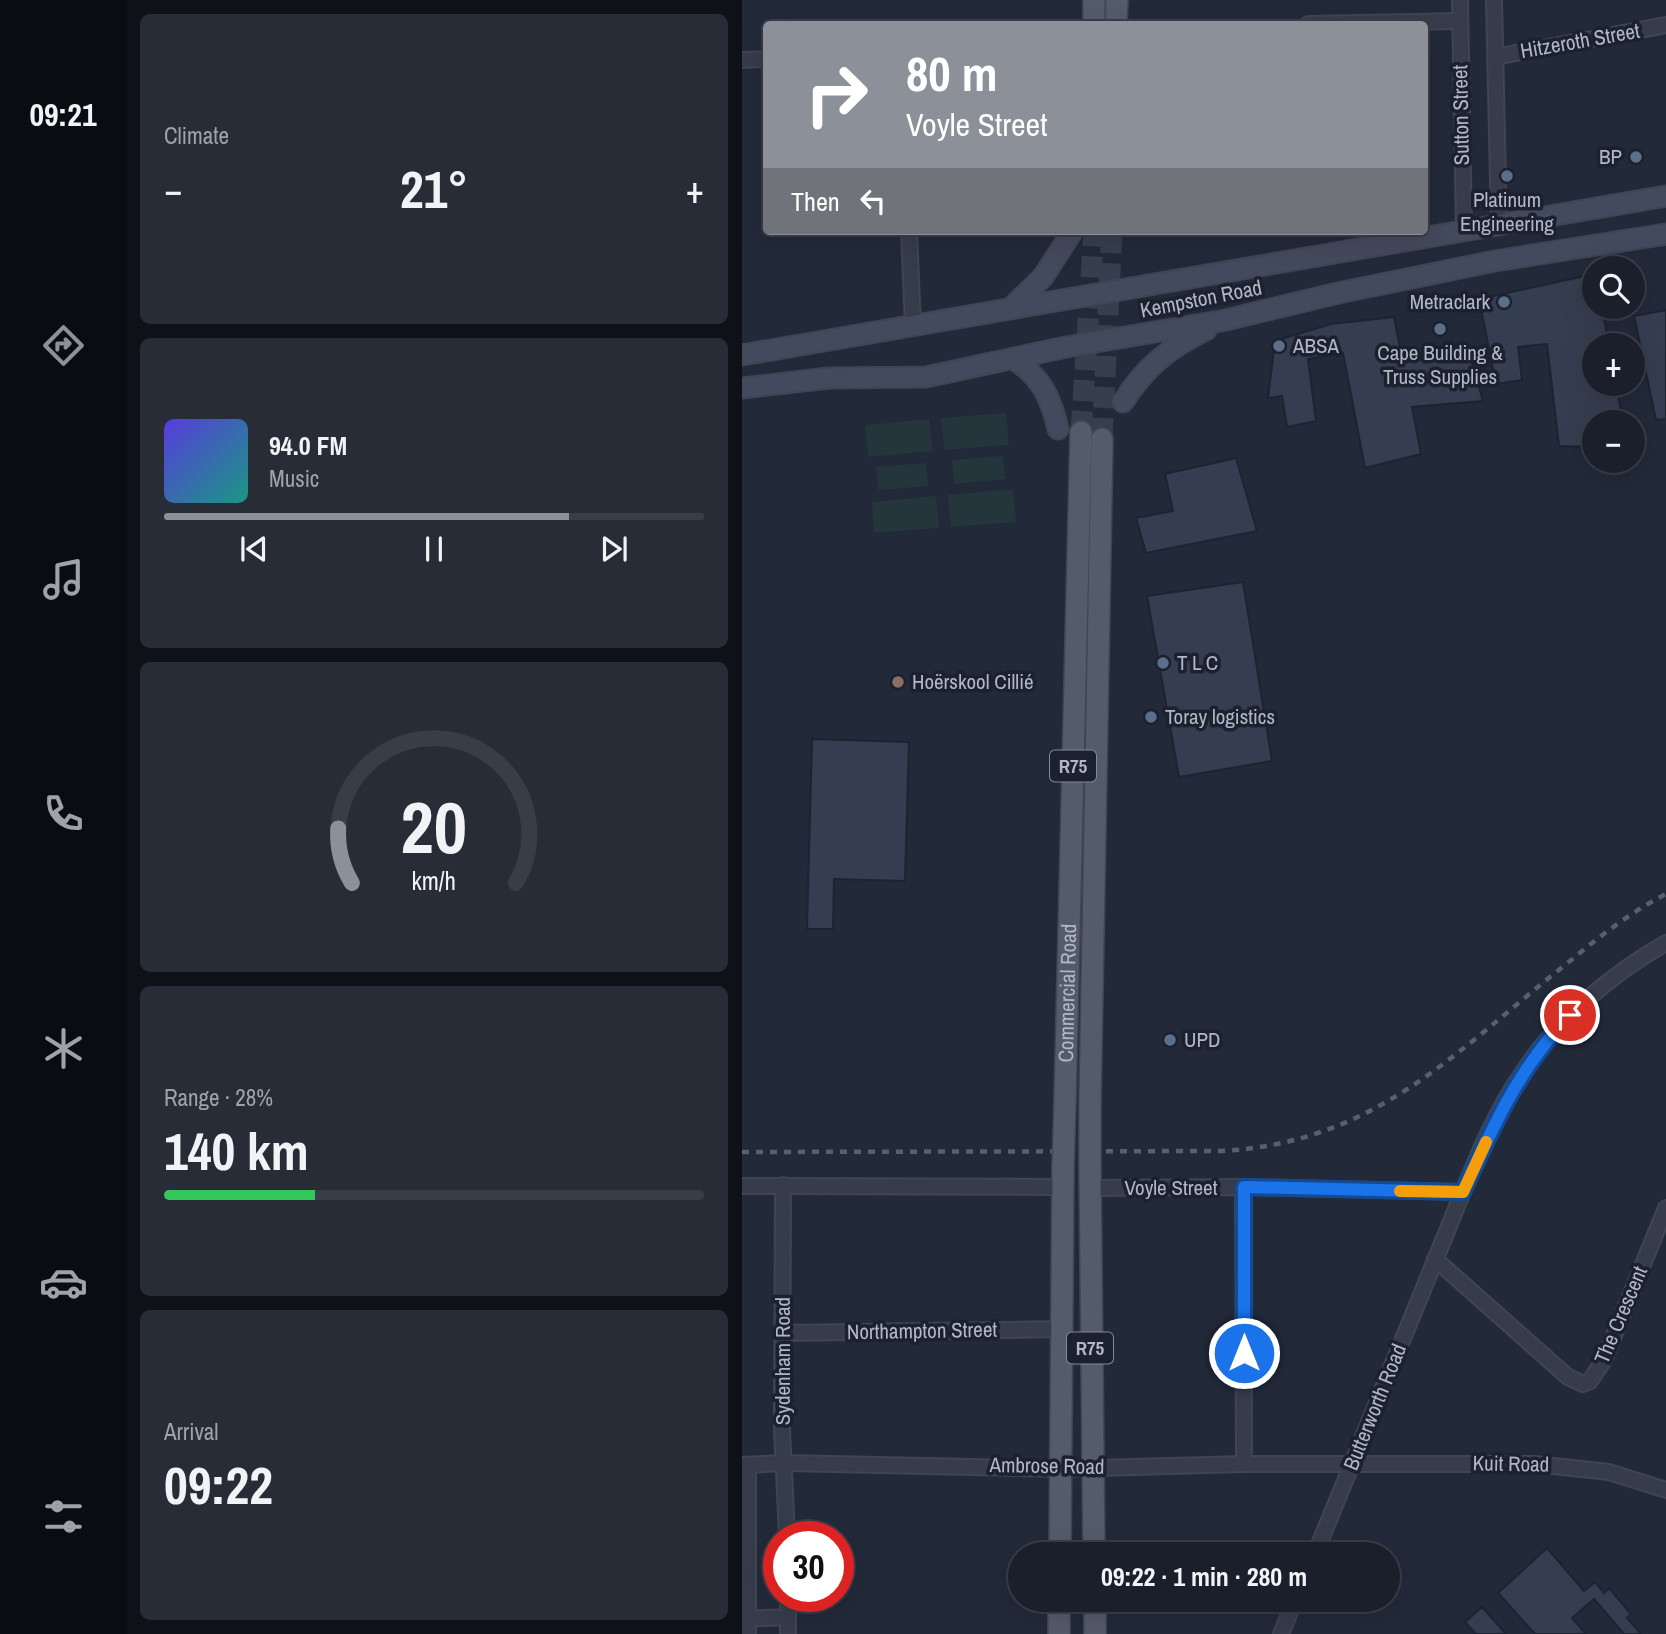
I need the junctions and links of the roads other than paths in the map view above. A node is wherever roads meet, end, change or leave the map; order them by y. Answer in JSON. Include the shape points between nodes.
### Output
{"nodes":[{"id":1,"x":1094,"y":0,"type":"edge"},
{"id":2,"x":1117,"y":0,"type":"edge"},
{"id":3,"x":1460,"y":0,"type":"edge"},
{"id":4,"x":1494,"y":0,"type":"edge"},
{"id":5,"x":1094,"y":21,"type":"edge"},
{"id":6,"x":1116,"y":21,"type":"edge"},
{"id":7,"x":1460,"y":21,"type":"junction"},
{"id":8,"x":1428,"y":22,"type":"edge"},
{"id":9,"x":1666,"y":25,"type":"edge"},
{"id":10,"x":1495,"y":57,"type":"junction"},
{"id":11,"x":742,"y":60,"type":"edge"},
{"id":12,"x":763,"y":60,"type":"edge"},
{"id":13,"x":1666,"y":196,"type":"edge"},
{"id":14,"x":1499,"y":225,"type":"junction"},
{"id":15,"x":1464,"y":229,"type":"junction"},
{"id":16,"x":1666,"y":234,"type":"edge"},
{"id":17,"x":909,"y":235,"type":"edge"},
{"id":18,"x":1070,"y":235,"type":"edge"},
{"id":19,"x":1011,"y":308,"type":"junction"},
{"id":20,"x":1226,"y":320,"type":"junction"},
{"id":21,"x":913,"y":327,"type":"junction"},
{"id":22,"x":742,"y":355,"type":"edge"},
{"id":23,"x":1013,"y":359,"type":"junction"},
{"id":24,"x":742,"y":388,"type":"edge"},
{"id":25,"x":1123,"y":402,"type":"dead end"},
{"id":26,"x":1058,"y":429,"type":"dead end"},
{"id":27,"x":1081,"y":432,"type":"tunnel mouth"},
{"id":28,"x":1102,"y":439,"type":"tunnel mouth"},
{"id":29,"x":1666,"y":943,"type":"edge"},
{"id":30,"x":1063,"y":1178,"type":"junction"},
{"id":31,"x":1090,"y":1180,"type":"junction"},
{"id":32,"x":783,"y":1185,"type":"junction"},
{"id":33,"x":742,"y":1186,"type":"edge"},
{"id":34,"x":1244,"y":1187,"type":"junction"},
{"id":35,"x":1463,"y":1192,"type":"junction"},
{"id":36,"x":1666,"y":1208,"type":"edge"},
{"id":37,"x":1435,"y":1259,"type":"junction"},
{"id":38,"x":1062,"y":1329,"type":"junction"},
{"id":39,"x":782,"y":1333,"type":"junction"},
{"id":40,"x":786,"y":1463,"type":"junction"},
{"id":41,"x":1244,"y":1464,"type":"junction"},
{"id":42,"x":745,"y":1465,"type":"edge"},
{"id":43,"x":1352,"y":1466,"type":"junction"},
{"id":44,"x":1091,"y":1468,"type":"junction"},
{"id":45,"x":1061,"y":1469,"type":"junction"},
{"id":46,"x":1666,"y":1490,"type":"edge"},
{"id":47,"x":787,"y":1521,"type":"edge"},
{"id":48,"x":1060,"y":1542,"type":"edge"},
{"id":49,"x":1094,"y":1542,"type":"edge"},
{"id":50,"x":1319,"y":1542,"type":"edge"},
{"id":51,"x":788,"y":1612,"type":"edge"},
{"id":52,"x":1059,"y":1612,"type":"edge"},
{"id":53,"x":1095,"y":1612,"type":"edge"},
{"id":54,"x":1290,"y":1612,"type":"edge"},
{"id":55,"x":788,"y":1617,"type":"junction"},
{"id":56,"x":746,"y":1624,"type":"edge"},
{"id":57,"x":788,"y":1634,"type":"edge"},
{"id":58,"x":1059,"y":1634,"type":"edge"},
{"id":59,"x":1095,"y":1634,"type":"edge"},
{"id":60,"x":1281,"y":1634,"type":"edge"}],
"edges":[{"from":1,"to":5,"type":"main road"},
{"from":2,"to":6,"type":"main road"},
{"from":3,"to":7,"type":"street","name":"Sutton Street"},
{"from":4,"to":10,"type":"street","name":"Sutton Street"},
{"from":7,"to":8,"type":"street"},
{"from":7,"to":15,"type":"street","name":"Sutton Street"},
{"from":9,"to":10,"type":"street","name":"Hitzeroth Street"},
{"from":10,"to":14,"type":"street","name":"Sutton Street"},
{"from":11,"to":12,"type":"street"},
{"from":13,"to":14,"type":"main road","name":"Kempston Road"},
{"from":14,"to":15,"type":"main road","name":"Kempston Road"},
{"from":15,"to":19,"type":"main road","name":"Kempston Road"},
{"from":16,"to":20,"type":"main road","name":"Kempston Road","via":[[1495,261]]},
{"from":17,"to":21,"type":"street"},
{"from":18,"to":19,"type":"main road","via":[[1042,277]]},
{"from":19,"to":21,"type":"main road","name":"Kempston Road"},
{"from":20,"to":23,"type":"main road","name":"Kempston Road"},
{"from":20,"to":25,"type":"main road","via":[[1168,350],[1140,375]]},
{"from":21,"to":22,"type":"main road","name":"Kempston Road"},
{"from":23,"to":24,"type":"main road","name":"Kempston Road","via":[[926,377],[829,378]]},
{"from":23,"to":26,"type":"main road","via":[[1042,385]]},
{"from":27,"to":30,"type":"main road","name":"Commercial Road","number":"R75","bridge":true},
{"from":28,"to":31,"type":"main road","name":"Commercial Road","number":"R75","bridge":true},
{"from":29,"to":35,"type":"street","name":"Butterworth Road","via":[[1570,1015],[1545,1042],[1506,1098]]},
{"from":30,"to":32,"type":"street"},
{"from":30,"to":38,"type":"main road","name":"Commercial Road","number":"R75"},
{"from":31,"to":34,"type":"street","name":"Voyle Street"},
{"from":31,"to":44,"type":"main road","name":"Commercial Road","number":"R75"},
{"from":32,"to":33,"type":"street"},
{"from":32,"to":39,"type":"street","name":"Sydenham Road"},
{"from":34,"to":35,"type":"street","name":"Voyle Street"},
{"from":34,"to":41,"type":"street"},
{"from":35,"to":37,"type":"street","name":"Butterworth Road"},
{"from":36,"to":37,"type":"street","name":"The Crescent","via":[[1604,1360],[1583,1384],[1569,1377]]},
{"from":37,"to":43,"type":"street","name":"Butterworth Road"},
{"from":38,"to":39,"type":"street","name":"Northampton Street"},
{"from":38,"to":45,"type":"main road","name":"Commercial Road","number":"R75"},
{"from":39,"to":40,"type":"street","name":"Sydenham Road"},
{"from":40,"to":42,"type":"street","name":"Ambrose Road"},
{"from":40,"to":45,"type":"street","name":"Ambrose Road"},
{"from":40,"to":47,"type":"street","name":"Sydenham Road"},
{"from":41,"to":43,"type":"street","name":"Ambrose Road"},
{"from":41,"to":44,"type":"street","name":"Ambrose Road"},
{"from":42,"to":56,"type":"street"},
{"from":43,"to":46,"type":"street","name":"Kuit Road","via":[[1570,1466],[1634,1477]]},
{"from":43,"to":50,"type":"street","name":"Butterworth Road"},
{"from":44,"to":45,"type":"street","name":"Ambrose Road"},
{"from":44,"to":49,"type":"main road","name":"Commercial Road","number":"R75"},
{"from":45,"to":48,"type":"main road","name":"Commercial Road","number":"R75"},
{"from":51,"to":55,"type":"street"},
{"from":52,"to":58,"type":"main road"},
{"from":53,"to":59,"type":"main road"},
{"from":54,"to":60,"type":"street"},
{"from":55,"to":56,"type":"street"},
{"from":55,"to":57,"type":"street"}]}
